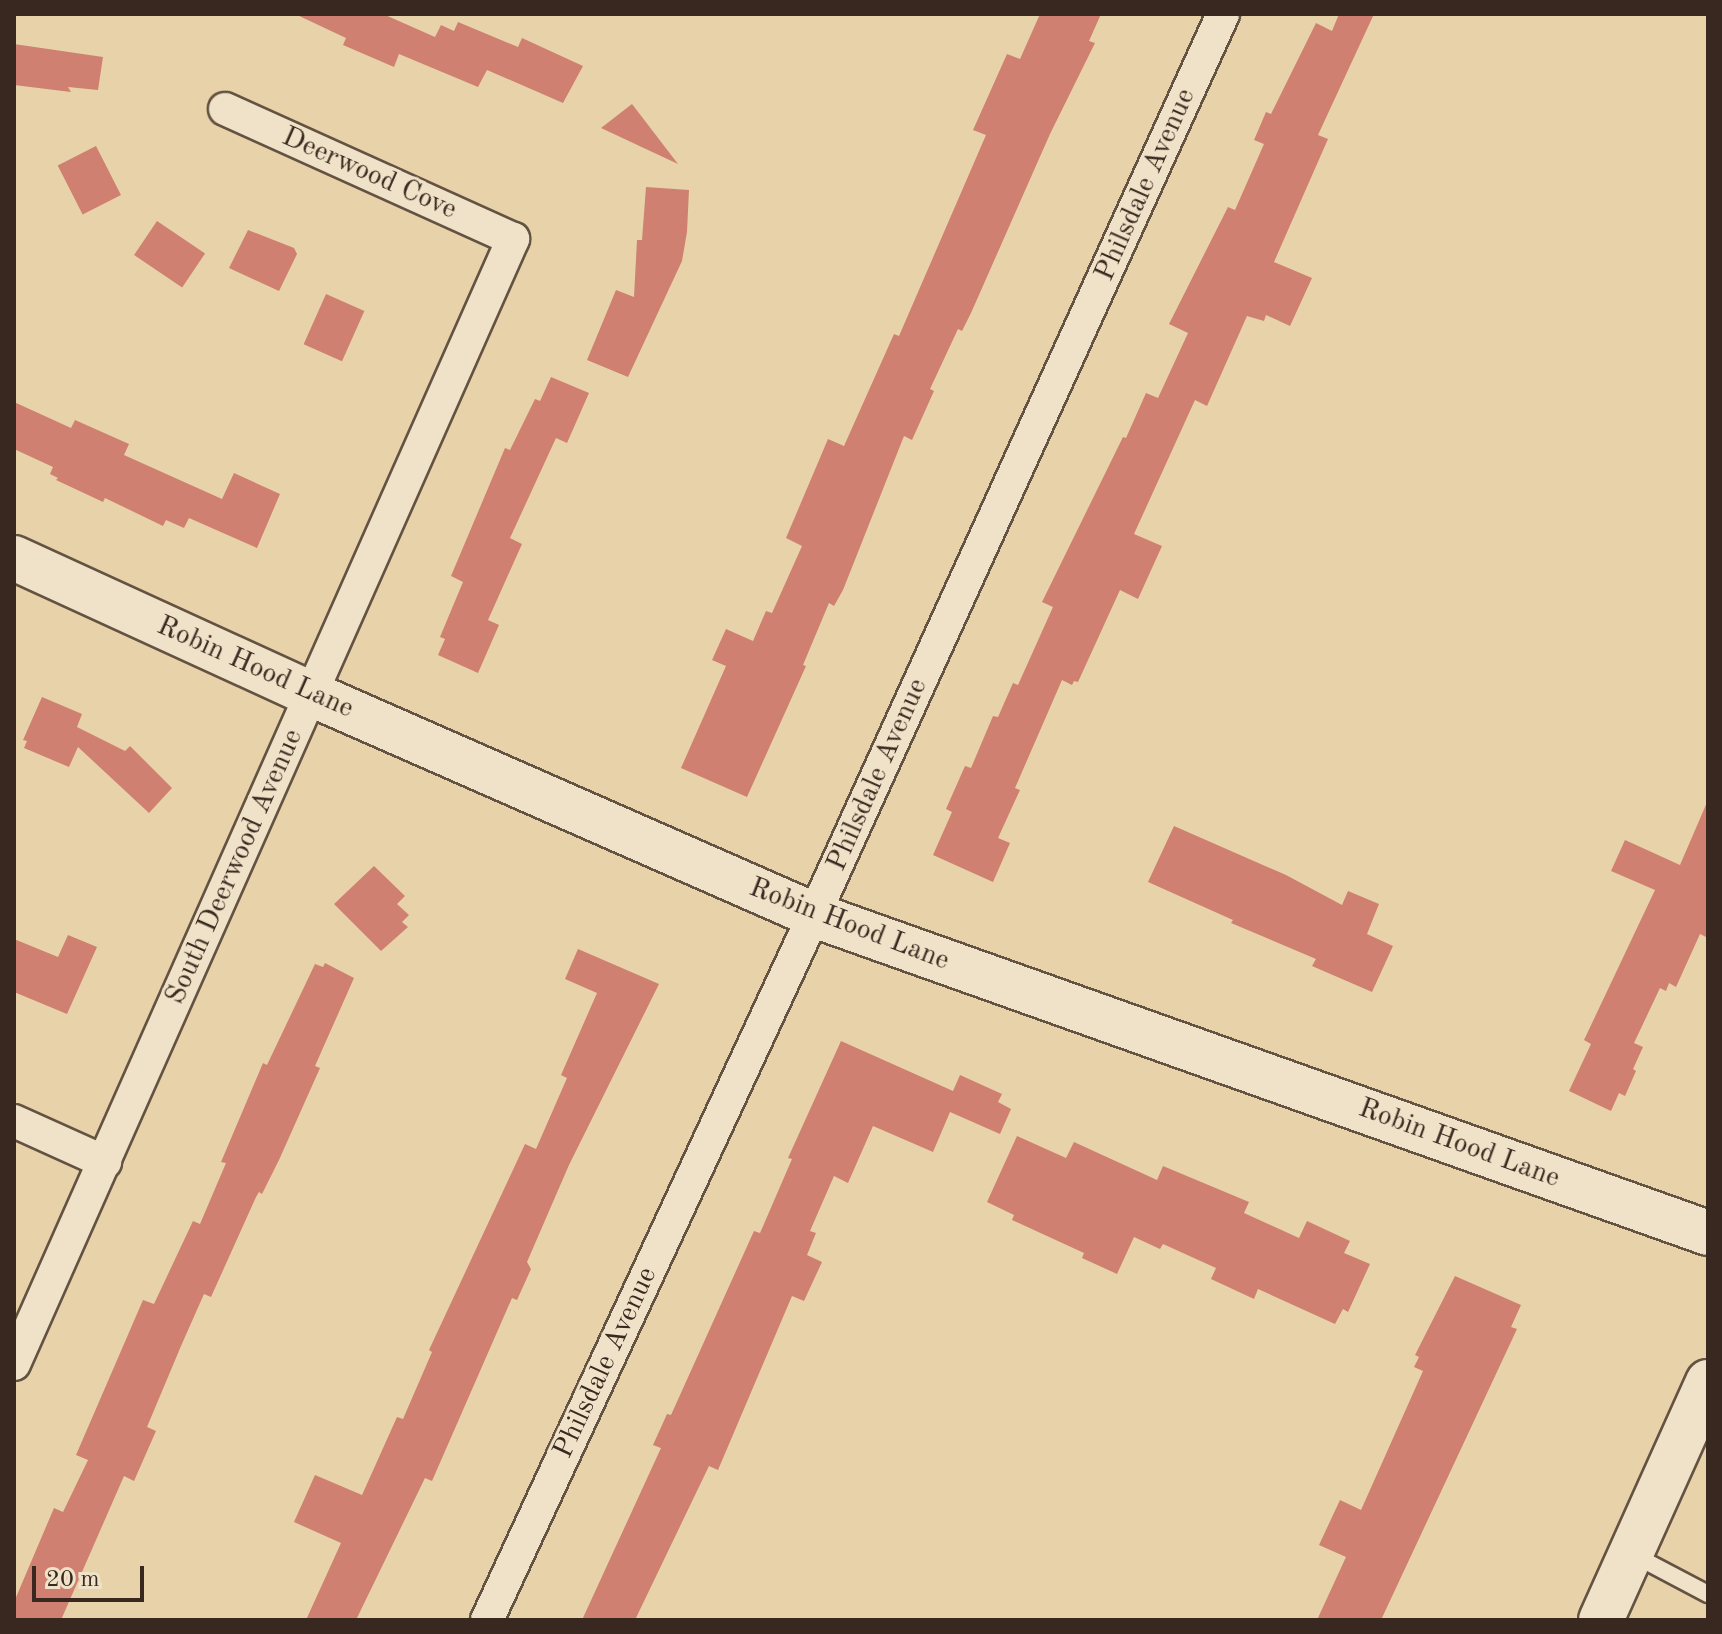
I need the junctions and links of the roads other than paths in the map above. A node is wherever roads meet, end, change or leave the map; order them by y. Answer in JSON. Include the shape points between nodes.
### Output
{"nodes":[{"id":1,"x":1223,"y":14,"type":"edge"},
{"id":2,"x":225,"y":109,"type":"dead end"},
{"id":3,"x":513,"y":239,"type":"joint"},
{"id":4,"x":14,"y":558,"type":"edge"},
{"id":5,"x":311,"y":694,"type":"junction"},
{"id":6,"x":814,"y":915,"type":"junction"},
{"id":7,"x":14,"y":1121,"type":"edge"},
{"id":8,"x":105,"y":1162,"type":"junction"},
{"id":9,"x":1708,"y":1233,"type":"edge"},
{"id":10,"x":14,"y":1364,"type":"edge"},
{"id":11,"x":1708,"y":1382,"type":"edge"},
{"id":12,"x":1631,"y":1553,"type":"junction"},
{"id":13,"x":1708,"y":1594,"type":"edge"},
{"id":14,"x":487,"y":1620,"type":"edge"},
{"id":15,"x":1601,"y":1620,"type":"edge"}],
"edges":[{"from":1,"to":6,"type":"street","name":"Philsdale Avenue"},
{"from":2,"to":3,"type":"street","name":"Deerwood Cove"},
{"from":3,"to":5,"type":"street","name":"South Deerwood Avenue"},
{"from":4,"to":5,"type":"street","name":"Robin Hood Lane"},
{"from":5,"to":6,"type":"street","name":"Robin Hood Lane"},
{"from":5,"to":8,"type":"street","name":"South Deerwood Avenue"},
{"from":6,"to":9,"type":"street","name":"Robin Hood Lane"},
{"from":6,"to":14,"type":"street","name":"Philsdale Avenue"},
{"from":7,"to":8,"type":"street"},
{"from":8,"to":10,"type":"street","name":"South Deerwood Avenue"},
{"from":11,"to":12,"type":"street"},
{"from":12,"to":13,"type":"lane"},
{"from":12,"to":15,"type":"street"}]}
